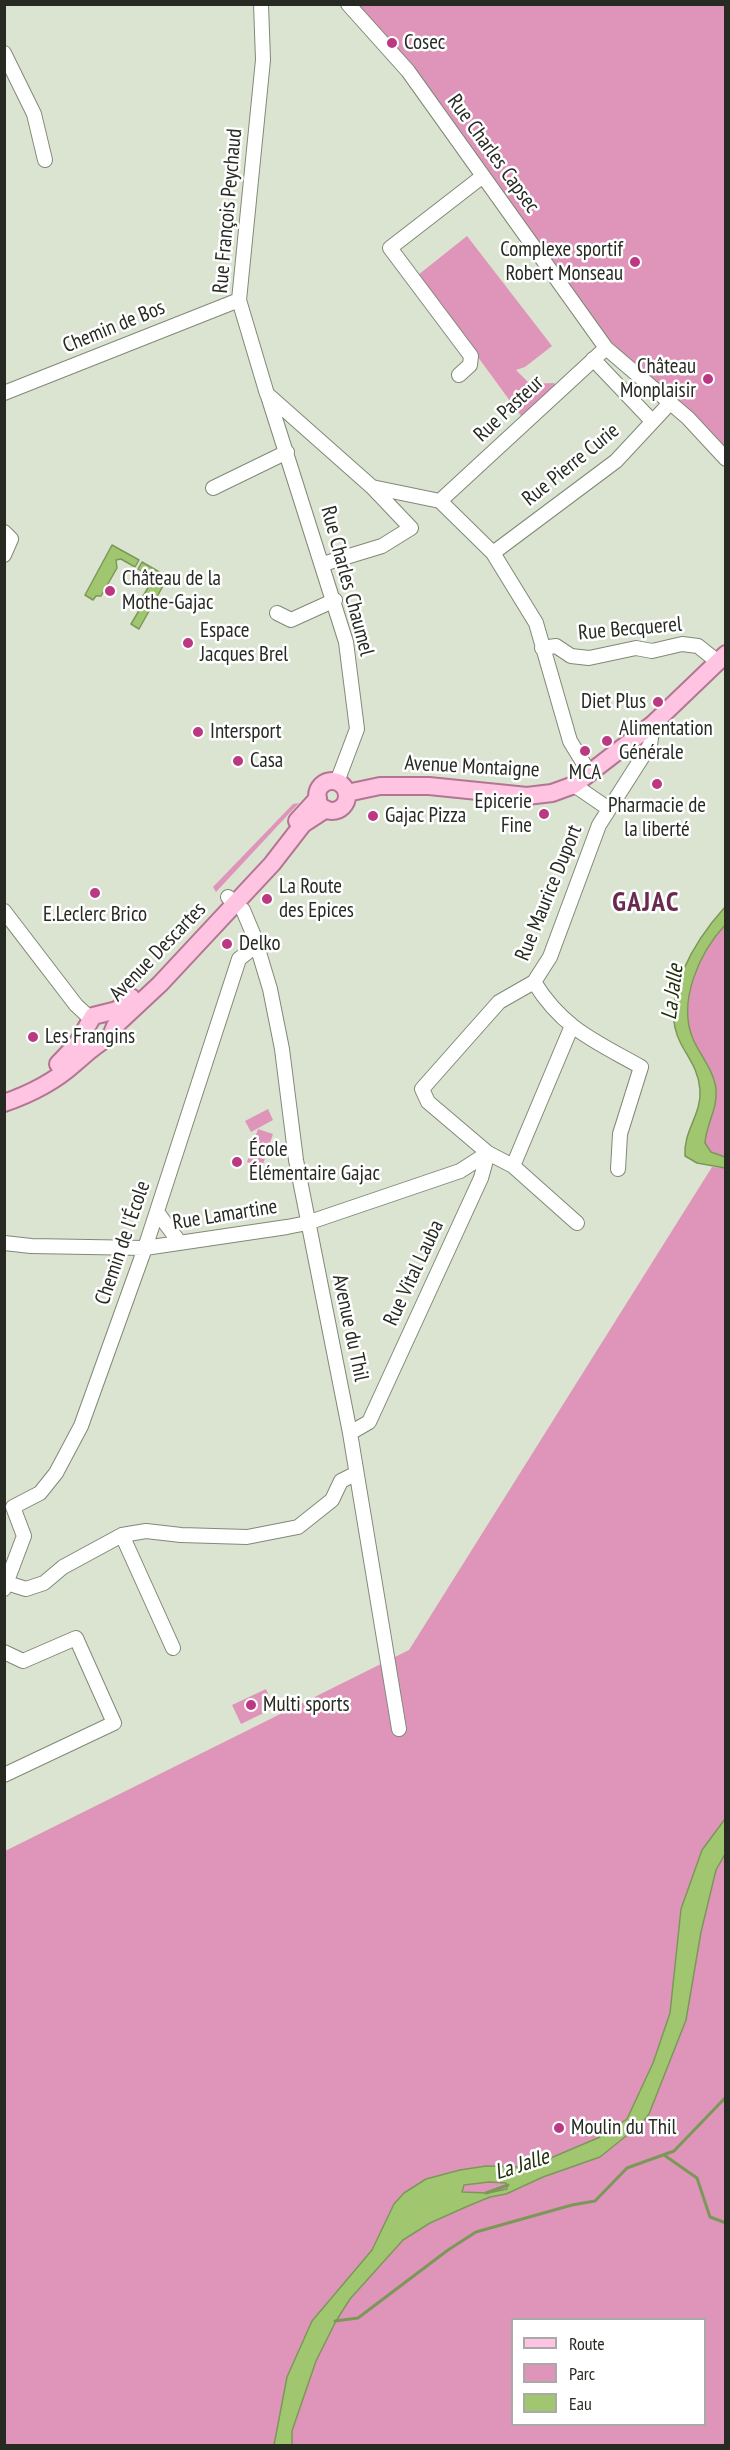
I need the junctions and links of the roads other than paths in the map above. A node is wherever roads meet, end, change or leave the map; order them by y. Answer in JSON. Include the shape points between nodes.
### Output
{"nodes":[{"id":1,"x":261,"y":4,"type":"edge"},
{"id":2,"x":348,"y":4,"type":"edge"},
{"id":3,"x":4,"y":53,"type":"edge"},
{"id":4,"x":45,"y":160,"type":"dead end"},
{"id":5,"x":483,"y":176,"type":"junction"},
{"id":6,"x":239,"y":300,"type":"junction"},
{"id":7,"x":606,"y":348,"type":"junction"},
{"id":8,"x":593,"y":359,"type":"junction"},
{"id":9,"x":459,"y":375,"type":"dead end"},
{"id":10,"x":4,"y":393,"type":"edge"},
{"id":11,"x":267,"y":394,"type":"junction"},
{"id":12,"x":670,"y":403,"type":"junction"},
{"id":13,"x":652,"y":421,"type":"junction"},
{"id":14,"x":287,"y":452,"type":"junction"},
{"id":15,"x":726,"y":459,"type":"edge"},
{"id":16,"x":372,"y":487,"type":"junction"},
{"id":17,"x":213,"y":489,"type":"dead end"},
{"id":18,"x":440,"y":501,"type":"junction"},
{"id":19,"x":4,"y":532,"type":"edge"},
{"id":20,"x":492,"y":553,"type":"junction"},
{"id":21,"x":4,"y":555,"type":"edge"},
{"id":22,"x":323,"y":564,"type":"junction"},
{"id":23,"x":334,"y":600,"type":"junction"},
{"id":24,"x":277,"y":613,"type":"dead end"},
{"id":25,"x":543,"y":648,"type":"junction"},
{"id":26,"x":722,"y":658,"type":"edge"},
{"id":27,"x":652,"y":724,"type":"junction"},
{"id":28,"x":590,"y":774,"type":"junction"},
{"id":29,"x":574,"y":785,"type":"junction"},
{"id":30,"x":342,"y":788,"type":"junction"},
{"id":31,"x":322,"y":803,"type":"junction"},
{"id":32,"x":609,"y":809,"type":"junction"},
{"id":33,"x":232,"y":900,"type":"junction"},
{"id":34,"x":4,"y":911,"type":"edge"},
{"id":35,"x":254,"y":936,"type":"junction"},
{"id":36,"x":534,"y":982,"type":"junction"},
{"id":37,"x":111,"y":1020,"type":"junction"},
{"id":38,"x":89,"y":1023,"type":"junction"},
{"id":39,"x":571,"y":1028,"type":"junction"},
{"id":40,"x":101,"y":1040,"type":"junction"},
{"id":41,"x":4,"y":1092,"type":"edge"},
{"id":42,"x":4,"y":1103,"type":"edge"},
{"id":43,"x":488,"y":1153,"type":"junction"},
{"id":44,"x":513,"y":1167,"type":"junction"},
{"id":45,"x":618,"y":1169,"type":"dead end"},
{"id":46,"x":157,"y":1212,"type":"junction"},
{"id":47,"x":307,"y":1223,"type":"junction"},
{"id":48,"x":577,"y":1223,"type":"dead end"},
{"id":49,"x":4,"y":1243,"type":"edge"},
{"id":50,"x":180,"y":1244,"type":"junction"},
{"id":51,"x":146,"y":1248,"type":"junction"},
{"id":52,"x":350,"y":1432,"type":"junction"},
{"id":53,"x":355,"y":1474,"type":"junction"},
{"id":54,"x":9,"y":1508,"type":"edge"},
{"id":55,"x":122,"y":1535,"type":"junction"},
{"id":56,"x":6,"y":1586,"type":"edge"},
{"id":57,"x":173,"y":1648,"type":"dead end"},
{"id":58,"x":4,"y":1652,"type":"edge"},
{"id":59,"x":399,"y":1729,"type":"dead end"},
{"id":60,"x":4,"y":1774,"type":"edge"}],
"edges":[{"from":1,"to":6,"type":"street","name":"Rue François Peychaud","via":[[263,60]]},
{"from":2,"to":5,"type":"street","name":"Rue Charles Capsec","via":[[408,71]]},
{"from":3,"to":4,"type":"street","via":[[34,114]]},
{"from":5,"to":7,"type":"street","name":"Rue Charles Capsec"},
{"from":5,"to":9,"type":"street","via":[[390,248],[471,356],[470,365]]},
{"from":6,"to":10,"type":"street","name":"Chemin de Bos"},
{"from":6,"to":11,"type":"street","name":"Rue François Peychaud"},
{"from":7,"to":8,"type":"street","name":"Rue Pasteur"},
{"from":7,"to":12,"type":"street","name":"Rue Charles Capsec"},
{"from":8,"to":13,"type":"street"},
{"from":8,"to":18,"type":"street","name":"Rue Pasteur"},
{"from":11,"to":14,"type":"street","name":"Rue Charles Chaumel"},
{"from":11,"to":16,"type":"street"},
{"from":12,"to":13,"type":"street","name":"Rue Pierre Curie"},
{"from":12,"to":15,"type":"street","name":"Rue Charles Capsec"},
{"from":13,"to":20,"type":"street","name":"Rue Pierre Curie","via":[[616,461]]},
{"from":14,"to":17,"type":"street"},
{"from":14,"to":22,"type":"street","name":"Rue Charles Chaumel"},
{"from":16,"to":18,"type":"street"},
{"from":16,"to":22,"type":"street","via":[[411,528],[382,546]]},
{"from":18,"to":20,"type":"street"},
{"from":19,"to":21,"type":"street","via":[[11,539]]},
{"from":20,"to":25,"type":"street","via":[[536,623]]},
{"from":22,"to":23,"type":"street","name":"Rue Charles Chaumel"},
{"from":23,"to":24,"type":"street","via":[[291,620]]},
{"from":23,"to":30,"type":"street","name":"Rue Charles Chaumel","via":[[346,642],[357,729]]},
{"from":25,"to":26,"type":"street","name":"Rue Becquerel","via":[[556,646],[571,656],[589,658],[682,644],[698,646]]},
{"from":25,"to":28,"type":"street","via":[[570,741]]},
{"from":26,"to":27,"type":"main road","name":"Avenue Montaigne"},
{"from":27,"to":28,"type":"main road","name":"Avenue Montaigne"},
{"from":27,"to":32,"type":"street","name":"Rue Maurice Duport","via":[[650,745]]},
{"from":28,"to":29,"type":"main road","name":"Avenue Montaigne"},
{"from":29,"to":30,"type":"main road","name":"Avenue Montaigne","via":[[527,796],[420,786]]},
{"from":29,"to":32,"type":"street"},
{"from":30,"to":31,"type":"main road","via":[[323,784]]},
{"from":30,"to":31,"type":"main road","via":[[346,800],[340,808]]},
{"from":31,"to":33,"type":"main road","name":"Avenue Descartes","via":[[294,839]]},
{"from":32,"to":36,"type":"street","name":"Rue Maurice Duport","via":[[595,835],[550,957]]},
{"from":33,"to":35,"type":"street","via":[[243,910]]},
{"from":33,"to":37,"type":"main road","name":"Avenue Descartes","via":[[160,984]]},
{"from":34,"to":38,"type":"street"},
{"from":35,"to":46,"type":"street","name":"Chemin de l'École","via":[[249,951],[239,959]]},
{"from":35,"to":47,"type":"street","name":"Avenue du Thil","via":[[282,1049]]},
{"from":36,"to":39,"type":"street"},
{"from":36,"to":43,"type":"street","name":"Rue Maurice Duport","via":[[499,1002],[422,1089],[428,1102]]},
{"from":37,"to":38,"type":"main road","name":"Avenue Descartes","via":[[98,1013]]},
{"from":37,"to":40,"type":"main road","name":"Avenue Descartes","via":[[111,1036]]},
{"from":38,"to":40,"type":"main road","via":[[94,1037]]},
{"from":38,"to":41,"type":"main road","via":[[65,1058],[42,1076]]},
{"from":39,"to":44,"type":"street"},
{"from":39,"to":45,"type":"street","via":[[641,1067],[620,1134]]},
{"from":40,"to":42,"type":"main road","name":"Avenue Descartes","via":[[38,1090]]},
{"from":43,"to":44,"type":"street"},
{"from":43,"to":47,"type":"street","via":[[460,1171]]},
{"from":43,"to":52,"type":"street","name":"Rue Vital Lauba","via":[[481,1178],[369,1422]]},
{"from":44,"to":48,"type":"street"},
{"from":46,"to":50,"type":"street"},
{"from":46,"to":51,"type":"street","name":"Chemin de l'École"},
{"from":47,"to":50,"type":"street","name":"Rue Lamartine"},
{"from":47,"to":52,"type":"street","name":"Avenue du Thil"},
{"from":49,"to":51,"type":"street","name":"Rue Lamartine"},
{"from":50,"to":51,"type":"street","name":"Rue Lamartine"},
{"from":51,"to":54,"type":"street","name":"Chemin de l'École","via":[[81,1426],[56,1473],[40,1493]]},
{"from":52,"to":53,"type":"street","name":"Avenue du Thil"},
{"from":53,"to":55,"type":"street","via":[[341,1481],[332,1500],[298,1527],[247,1537],[146,1531]]},
{"from":53,"to":59,"type":"street","name":"Avenue du Thil"},
{"from":54,"to":56,"type":"street","name":"Chemin de l'École","via":[[24,1536]]},
{"from":55,"to":56,"type":"street","via":[[63,1567],[44,1583],[26,1589]]},
{"from":55,"to":57,"type":"street"},
{"from":58,"to":60,"type":"street","via":[[23,1661],[76,1638],[114,1723]]}]}
